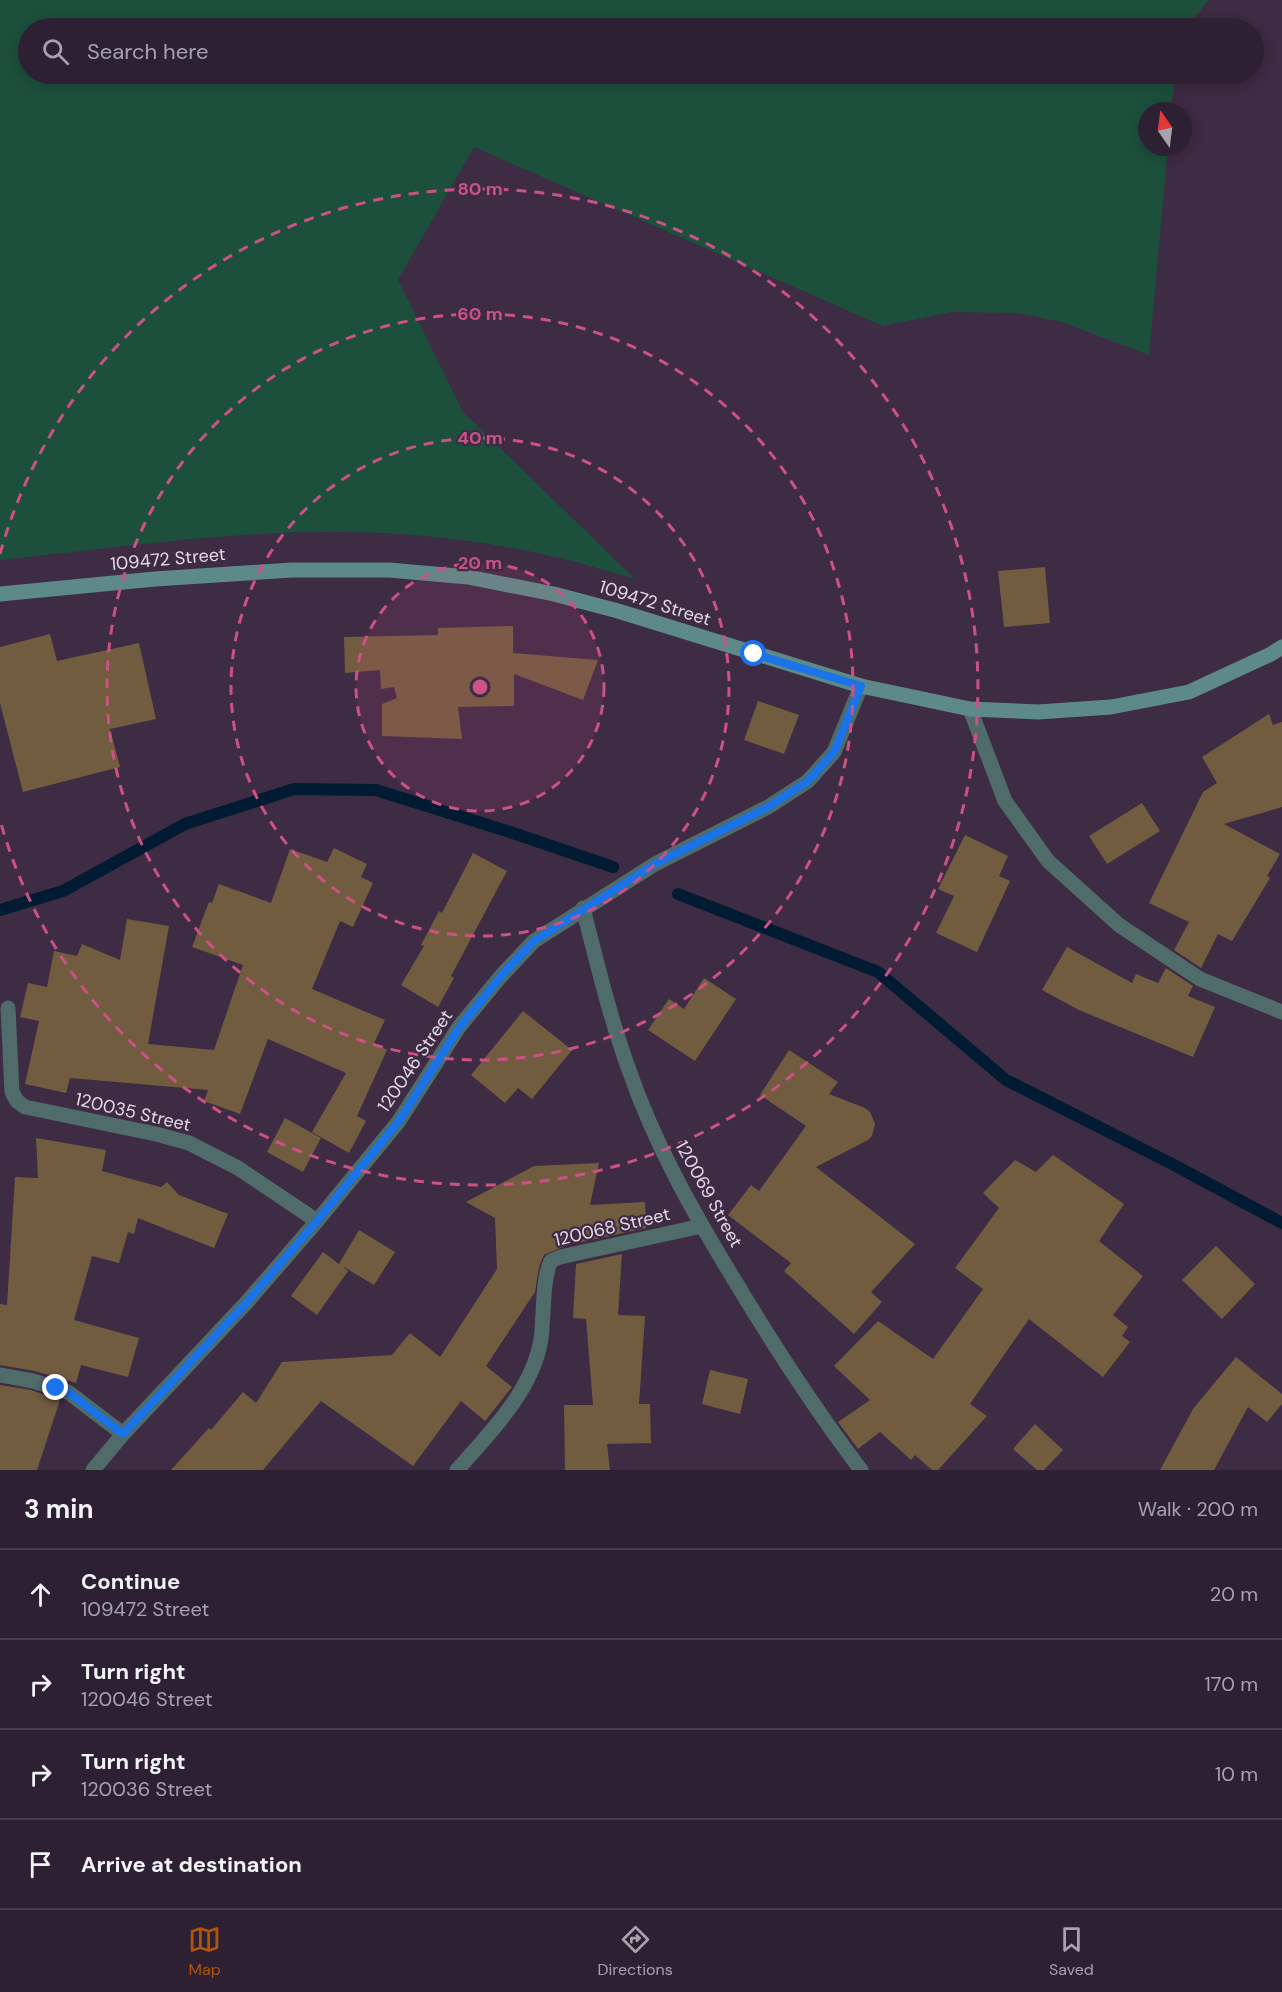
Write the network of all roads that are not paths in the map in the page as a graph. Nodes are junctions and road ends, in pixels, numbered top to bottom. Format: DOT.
graph roads {
  1 [pos="0,594"];
  2 [pos="1282,647"];
  3 [pos="861,686"];
  4 [pos="970,709"];
  5 [pos="583,908"];
  6 [pos="9,1008"];
  7 [pos="1282,1012"];
  8 [pos="317,1221"];
  9 [pos="702,1226"];
  10 [pos="0,1375"];
  11 [pos="123,1434"];
  12 [pos="93,1470"];
  13 [pos="457,1470"];
  14 [pos="861,1470"];
  1 -- 3 [label="street, 109472 Street"];
  2 -- 4 [label="street, 109472 Street"];
  3 -- 4 [label="street, 109472 Street"];
  3 -- 5 [label="street, 120046 Street"];
  4 -- 7 [label="street"];
  5 -- 8 [label="street, 120046 Street"];
  5 -- 9 [label="street, 120069 Street"];
  6 -- 8 [label="street, 120035 Street"];
  8 -- 11 [label="street, 120046 Street"];
  9 -- 13 [label="street, 120068 Street"];
  9 -- 14 [label="street, 120069 Street"];
  10 -- 11 [label="street"];
  11 -- 12 [label="street, 120046 Street"];
}
